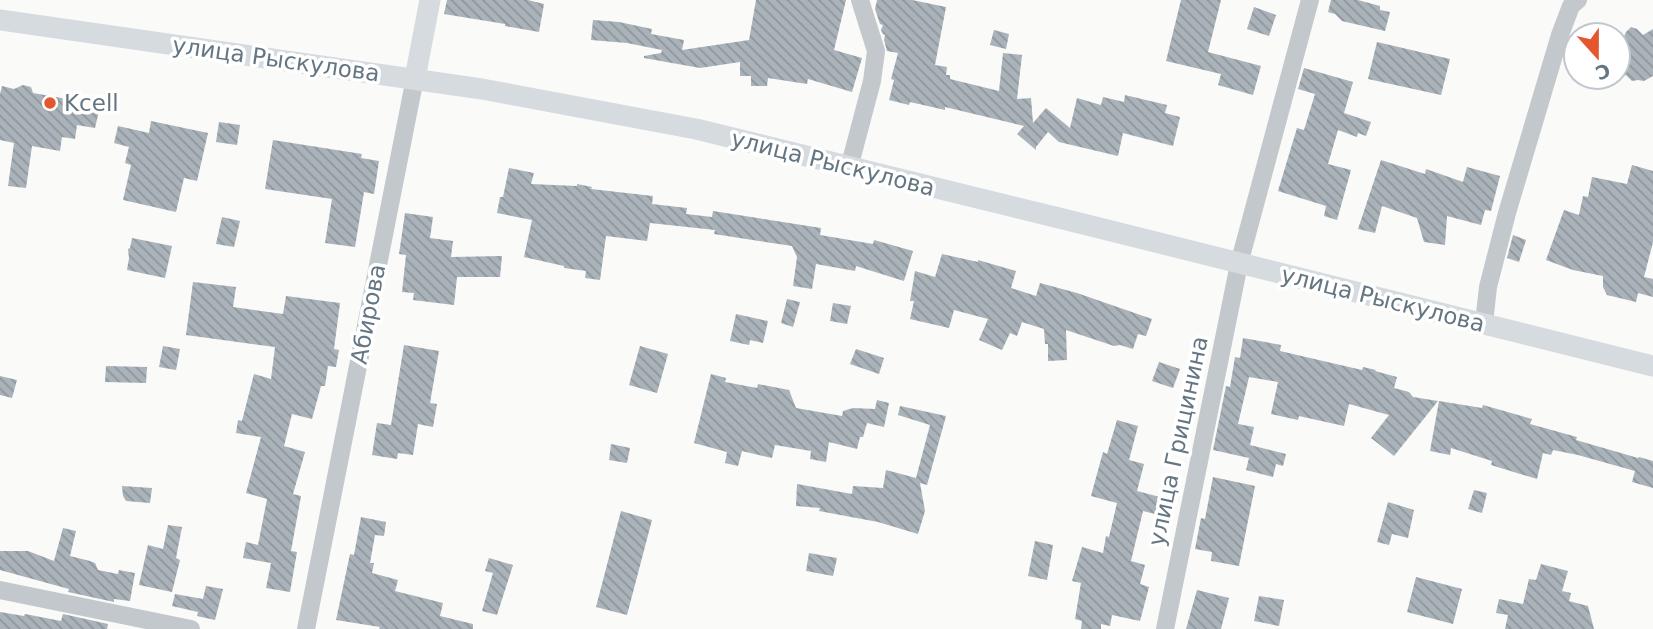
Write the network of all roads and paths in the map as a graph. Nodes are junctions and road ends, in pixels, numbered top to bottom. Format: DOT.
graph roads {
  1 [pos="429,0"];
  2 [pos="860,0"];
  3 [pos="1310,0"];
  4 [pos="1578,0"];
  5 [pos="0,20"];
  6 [pos="415,78"];
  7 [pos="849,168"];
  8 [pos="1239,264"];
  9 [pos="1483,323"];
  10 [pos="1653,366"];
  11 [pos="0,590"];
  12 [pos="191,629"];
  13 [pos="306,629"];
  14 [pos="1165,629"];
  1 -- 6 [label="main road, Абирова"];
  2 -- 7 [label="street"];
  3 -- 8 [label="street, улица Грицинина"];
  4 -- 9 [label="street"];
  5 -- 6 [label="main road, улица Рыскулова"];
  6 -- 7 [label="main road, улица Рыскулова"];
  6 -- 13 [label="street, Абирова"];
  7 -- 8 [label="main road, улица Рыскулова"];
  8 -- 9 [label="main road, улица Рыскулова"];
  8 -- 14 [label="street, улица Грицинина"];
  9 -- 10 [label="main road, улица Рыскулова"];
  11 -- 12 [label="street"];
}
